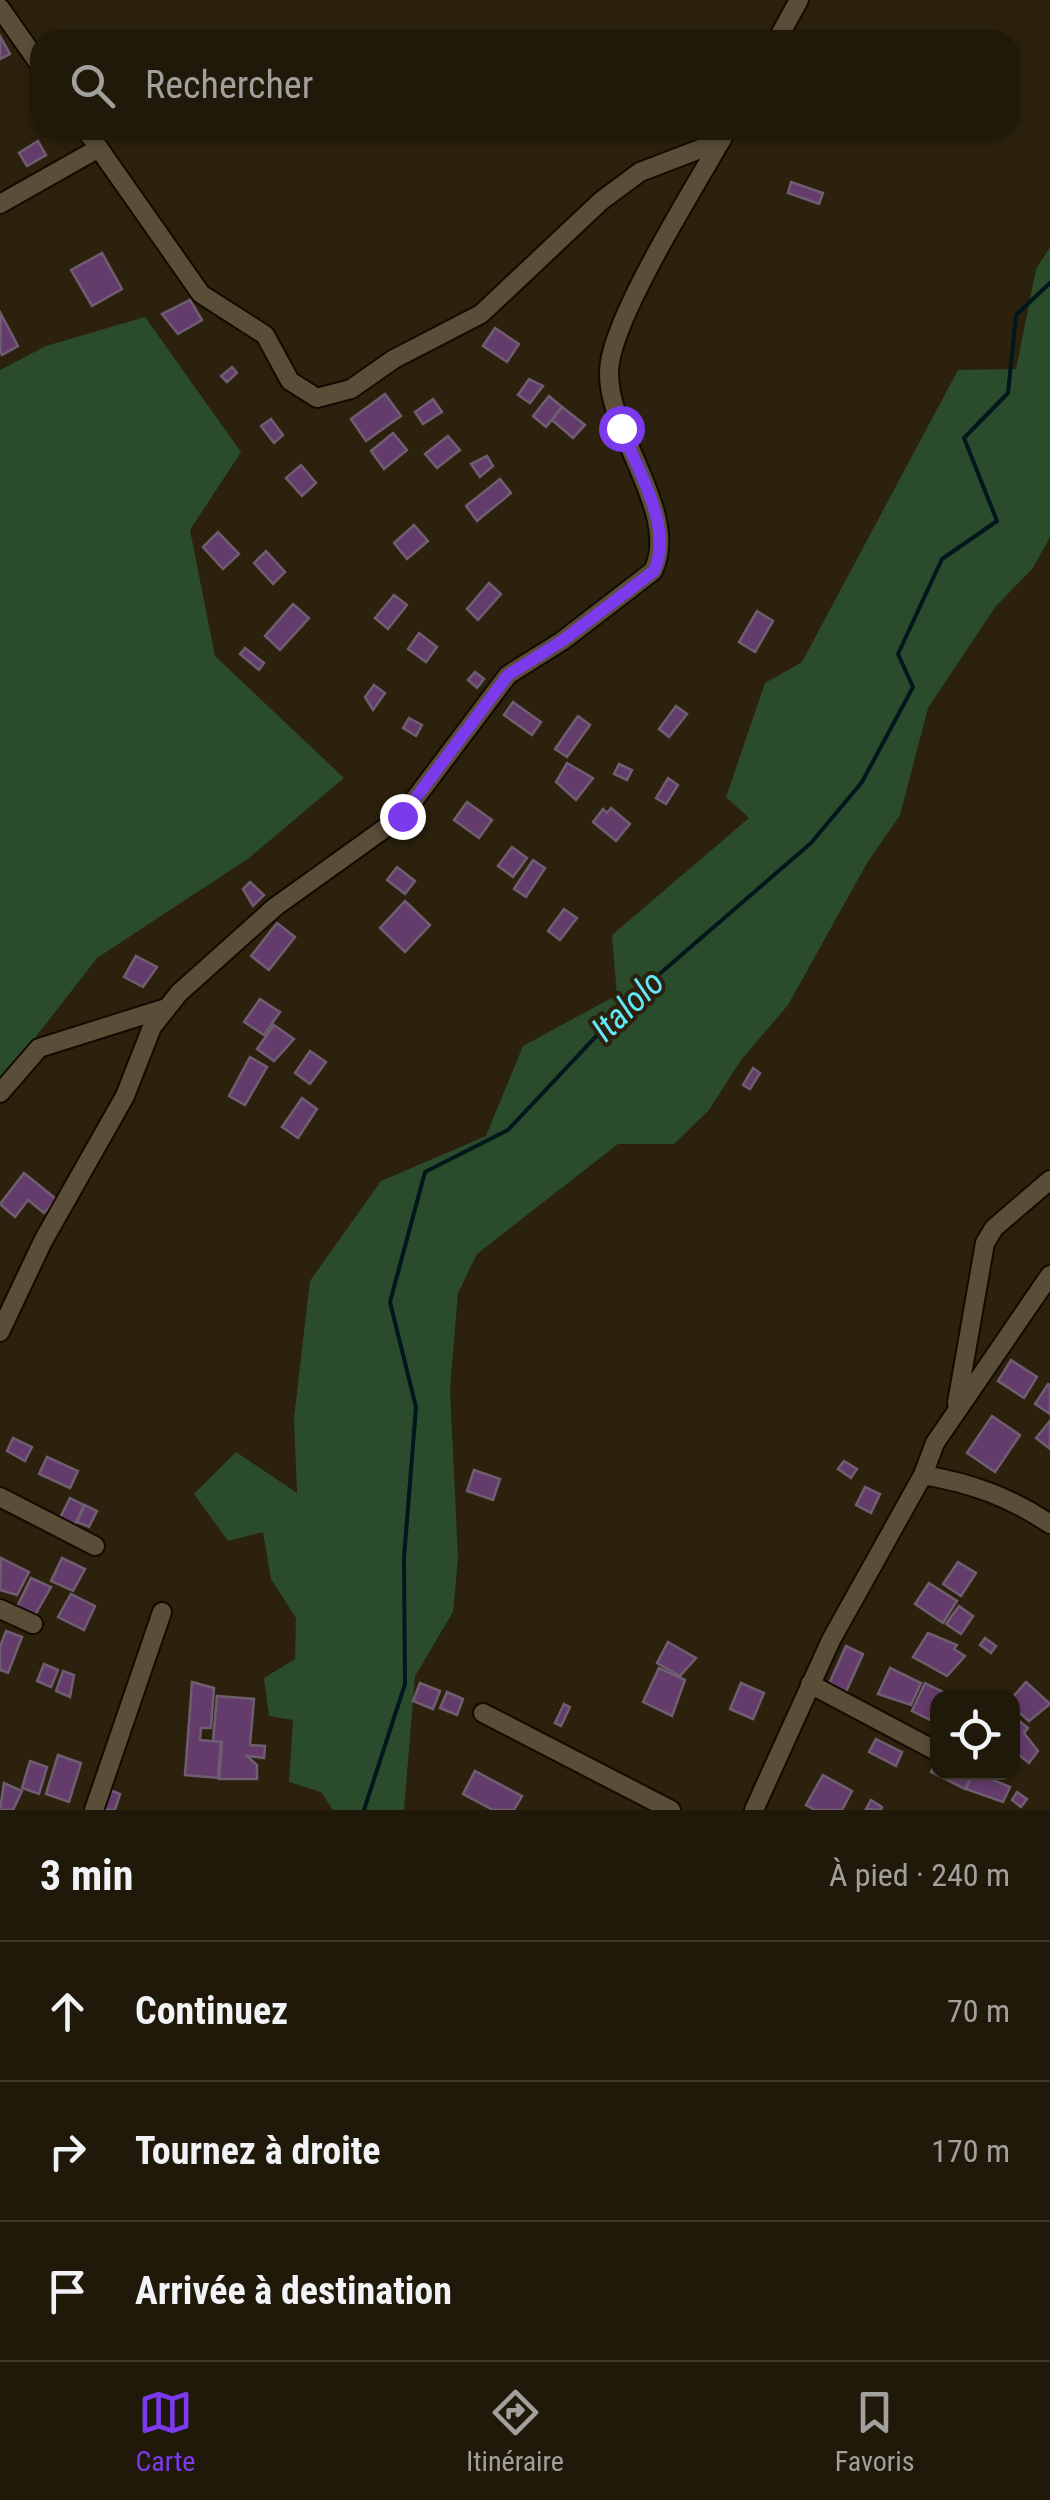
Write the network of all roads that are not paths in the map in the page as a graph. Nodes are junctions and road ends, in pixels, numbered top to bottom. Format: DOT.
graph roads {
  1 [pos="799,0"];
  2 [pos="0,8"];
  3 [pos="782,30"];
  4 [pos="30,51"];
  5 [pos="93,140"];
  6 [pos="713,140"];
  7 [pos="721,140"];
  8 [pos="99,148"];
  9 [pos="0,204"];
  10 [pos="166,1008"];
  11 [pos="0,1092"];
  12 [pos="1050,1180"];
  13 [pos="1050,1275"];
  14 [pos="0,1332"];
  15 [pos="956,1411"];
  16 [pos="923,1475"];
  17 [pos="0,1497"];
  18 [pos="1050,1524"];
  19 [pos="95,1546"];
  20 [pos="0,1609"];
  21 [pos="162,1612"];
  22 [pos="32,1624"];
  23 [pos="810,1684"];
  24 [pos="483,1713"];
  25 [pos="930,1748"];
  26 [pos="94,1810"];
  27 [pos="671,1810"];
  28 [pos="754,1810"];
  1 -- 3 [label="street"];
  2 -- 4 [label="street"];
  5 -- 8 [label="street"];
  6 -- 8 [label="street"];
  7 -- 10 [label="street"];
  8 -- 9 [label="street"];
  10 -- 11 [label="street"];
  10 -- 14 [label="street"];
  12 -- 15 [label="street"];
  13 -- 15 [label="street"];
  15 -- 16 [label="street"];
  16 -- 18 [label="street"];
  16 -- 23 [label="street"];
  17 -- 19 [label="street"];
  20 -- 22 [label="street"];
  21 -- 26 [label="street"];
  23 -- 25 [label="street"];
  23 -- 28 [label="street"];
  24 -- 27 [label="street"];
}
